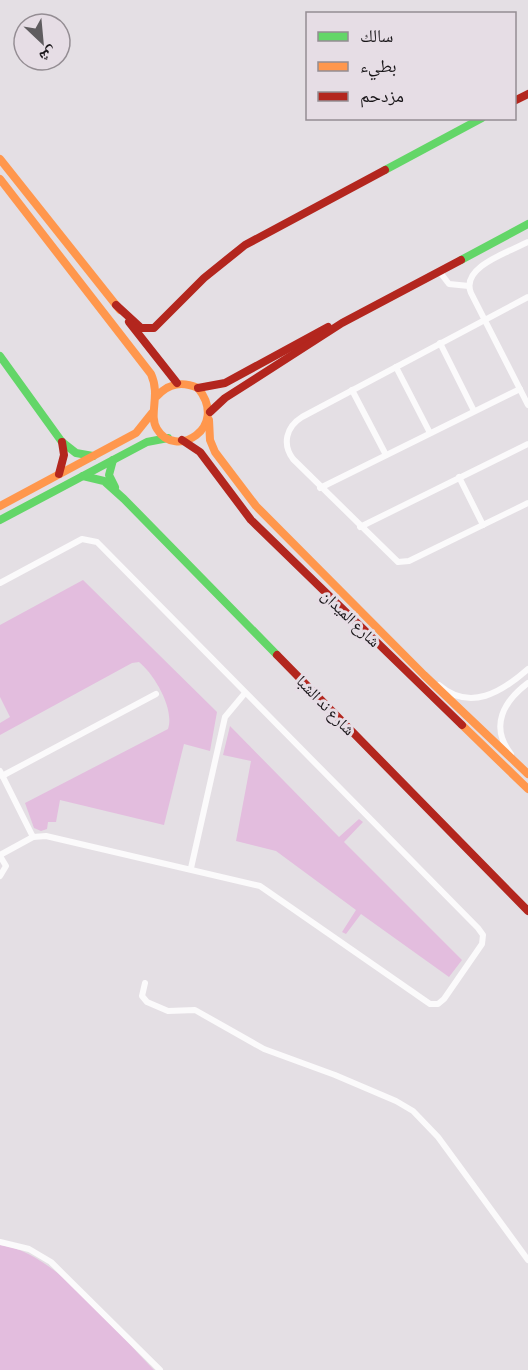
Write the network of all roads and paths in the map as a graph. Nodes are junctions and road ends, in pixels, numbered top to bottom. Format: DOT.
graph roads {
  1 [pos="478,120"];
  2 [pos="0,159"];
  3 [pos="0,179"];
  4 [pos="528,224"];
  5 [pos="528,242"];
  6 [pos="439,271"];
  7 [pos="469,286"];
  8 [pos="528,297"];
  9 [pos="116,305"];
  10 [pos="486,319"];
  11 [pos="342,323"];
  12 [pos="441,343"];
  13 [pos="0,356"];
  14 [pos="396,367"];
  15 [pos="177,383"];
  16 [pos="198,388"];
  17 [pos="520,388"];
  18 [pos="352,390"];
  19 [pos="157,396"];
  20 [pos="528,405"];
  21 [pos="474,411"];
  22 [pos="152,412"];
  23 [pos="210,416"];
  24 [pos="430,434"];
  25 [pos="170,438"];
  26 [pos="182,440"];
  27 [pos="62,442"];
  28 [pos="528,444"];
  29 [pos="387,455"];
  30 [pos="93,456"];
  31 [pos="114,459"];
  32 [pos="59,474"];
  33 [pos="83,476"];
  34 [pos="459,477"];
  35 [pos="320,488"];
  36 [pos="124,499"];
  37 [pos="528,503"];
  38 [pos="0,506"];
  39 [pos="0,520"];
  40 [pos="483,525"];
  41 [pos="360,526"];
  42 [pos="0,583"];
  43 [pos="528,669"];
  44 [pos="424,675"];
  45 [pos="528,683"];
  46 [pos="245,693"];
  47 [pos="156,694"];
  48 [pos="528,773"];
  49 [pos="1,774"];
  50 [pos="528,789"];
  51 [pos="33,837"];
  52 [pos="16,848"];
  53 [pos="0,855"];
  54 [pos="6,866"];
  55 [pos="191,868"];
  56 [pos="1,878"];
  57 [pos="528,911"];
  58 [pos="145,983"];
  59 [pos="0,1242"];
  60 [pos="528,1260"];
  61 [pos="160,1370"];
  1 -- 9 [label="street"];
  2 -- 9 [label="street"];
  3 -- 19 [label="street"];
  4 -- 6 [label="street"];
  5 -- 7 [label="street"];
  6 -- 7 [label="street"];
  6 -- 11 [label="street"];
  7 -- 10 [label="street"];
  8 -- 10 [label="street"];
  9 -- 15 [label="street"];
  10 -- 12 [label="street"];
  10 -- 17 [label="street"];
  11 -- 16 [label="street"];
  11 -- 23 [label="street"];
  12 -- 14 [label="street"];
  12 -- 21 [label="street"];
  13 -- 27 [label="street"];
  14 -- 18 [label="street"];
  14 -- 24 [label="street"];
  15 -- 16 [label="street"];
  15 -- 19 [label="street"];
  16 -- 23 [label="street"];
  17 -- 20 [label="street"];
  17 -- 21 [label="street"];
  18 -- 29 [label="street"];
  18 -- 35 [label="street"];
  19 -- 22 [label="street"];
  21 -- 24 [label="street"];
  22 -- 25 [label="street"];
  22 -- 30 [label="street"];
  23 -- 26 [label="street"];
  23 -- 44 [label="street, شارع الميدان"];
  24 -- 29 [label="street"];
  25 -- 26 [label="street"];
  25 -- 31 [label="street"];
  26 -- 50 [label="street, شارع الميدان"];
  27 -- 30 [label="street"];
  27 -- 32 [label="street"];
  28 -- 34 [label="street"];
  29 -- 35 [label="street"];
  30 -- 32 [label="street"];
  31 -- 33 [label="street"];
  31 -- 36 [label="street, شارع ند الشبا"];
  32 -- 38 [label="street"];
  33 -- 36 [label="street, شارع ند الشبا"];
  33 -- 39 [label="street"];
  34 -- 40 [label="street"];
  34 -- 41 [label="street"];
  35 -- 41 [label="street"];
  36 -- 57 [label="street, شارع ند الشبا"];
  37 -- 40 [label="street"];
  40 -- 41 [label="street"];
  42 -- 46 [label="street"];
  43 -- 44 [label="street"];
  44 -- 48 [label="street, شارع الميدان"];
  45 -- 48 [label="street"];
  46 -- 55 [label="street"];
  46 -- 55 [label="street"];
  47 -- 49 [label="street"];
  49 -- 51 [label="street"];
  51 -- 52 [label="street"];
  51 -- 55 [label="street"];
  52 -- 53 [label="street"];
  52 -- 54 [label="street"];
  53 -- 54 [label="street"];
  54 -- 56 [label="street"];
  58 -- 60 [label="street"];
  59 -- 61 [label="street"];
}
